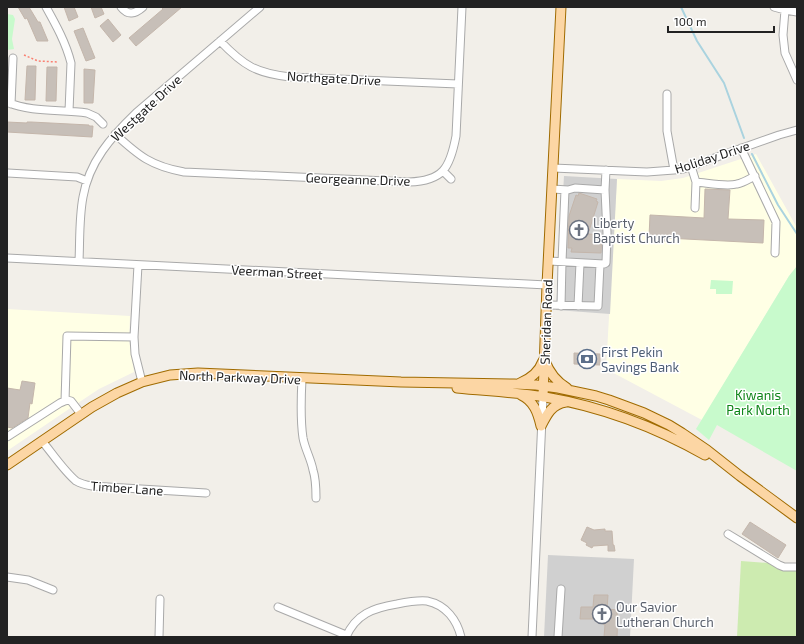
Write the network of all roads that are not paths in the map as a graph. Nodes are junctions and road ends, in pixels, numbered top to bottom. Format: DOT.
graph roads {
  1 [pos="46,7"];
  2 [pos="121,7"];
  3 [pos="143,7"];
  4 [pos="260,7"];
  5 [pos="462,7"];
  6 [pos="561,7"];
  7 [pos="774,7"];
  8 [pos="785,10"];
  9 [pos="797,12"];
  10 [pos="220,41"];
  11 [pos="13,58"];
  12 [pos="797,80"];
  13 [pos="458,84"];
  14 [pos="667,94"];
  15 [pos="9,103"];
  16 [pos="70,111"];
  17 [pos="103,124"];
  18 [pos="797,130"];
  19 [pos="115,134"];
  20 [pos="742,148"];
  21 [pos="691,166"];
  22 [pos="553,168"];
  23 [pos="606,170"];
  24 [pos="674,170"];
  25 [pos="443,171"];
  26 [pos="8,173"];
  27 [pos="754,176"];
  28 [pos="87,180"];
  29 [pos="451,180"];
  30 [pos="696,182"];
  31 [pos="552,189"];
  32 [pos="565,190"];
  33 [pos="605,190"];
  34 [pos="695,208"];
  35 [pos="775,253"];
  36 [pos="7,258"];
  37 [pos="549,261"];
  38 [pos="78,262"];
  39 [pos="562,262"];
  40 [pos="580,263"];
  41 [pos="600,264"];
  42 [pos="138,265"];
  43 [pos="547,285"];
  44 [pos="547,305"];
  45 [pos="561,306"];
  46 [pos="578,306"];
  47 [pos="134,337"];
  48 [pos="545,358"];
  49 [pos="302,379"];
  50 [pos="142,382"];
  51 [pos="401,382"];
  52 [pos="519,384"];
  53 [pos="544,386"];
  54 [pos="572,390"];
  55 [pos="519,394"];
  56 [pos="543,397"];
  57 [pos="65,401"];
  58 [pos="569,402"];
  59 [pos="81,414"];
  60 [pos="541,426"];
  61 [pos="7,437"];
  62 [pos="42,441"];
  63 [pos="8,463"];
  64 [pos="740,476"];
  65 [pos="206,492"];
  66 [pos="316,498"];
  67 [pos="797,518"];
  68 [pos="728,534"];
  69 [pos="797,567"];
  70 [pos="7,577"];
  71 [pos="561,589"];
  72 [pos="52,590"];
  73 [pos="160,599"];
  74 [pos="278,607"];
  75 [pos="346,636"];
  76 [pos="159,637"];
  77 [pos="461,637"];
  78 [pos="532,637"];
  79 [pos="558,637"];
  1 -- 16 [label="street"];
  2 -- 3 [label="street"];
  4 -- 10 [label="street, Westgate Drive"];
  5 -- 13 [label="street"];
  6 -- 22 [label="main road, Sheridan Road"];
  7 -- 8 [label="street"];
  8 -- 9 [label="street"];
  8 -- 12 [label="street"];
  10 -- 13 [label="street, Northgate Drive"];
  10 -- 19 [label="street, Westgate Drive"];
  11 -- 15 [label="street"];
  13 -- 25 [label="street"];
  14 -- 24 [label="street"];
  15 -- 16 [label="street"];
  16 -- 17 [label="street"];
  18 -- 20 [label="street, Holiday Drive"];
  19 -- 25 [label="street, Georgeanne Drive"];
  19 -- 28 [label="street, Westgate Drive"];
  20 -- 21 [label="street, Holiday Drive"];
  20 -- 27 [label="street"];
  21 -- 24 [label="street, Holiday Drive"];
  21 -- 30 [label="street"];
  22 -- 23 [label="street, Holiday Drive"];
  22 -- 31 [label="main road, Sheridan Road"];
  23 -- 24 [label="street, Holiday Drive"];
  23 -- 33 [label="street"];
  25 -- 29 [label="street"];
  26 -- 28 [label="street"];
  27 -- 30 [label="street"];
  27 -- 35 [label="street"];
  28 -- 38 [label="street, Westgate Drive"];
  30 -- 34 [label="street"];
  31 -- 32 [label="street"];
  31 -- 37 [label="main road, Sheridan Road"];
  32 -- 33 [label="street"];
  32 -- 39 [label="street"];
  33 -- 41 [label="street"];
  36 -- 38 [label="street, Veerman Street"];
  37 -- 39 [label="street"];
  37 -- 43 [label="main road, Sheridan Road"];
  38 -- 42 [label="street, Veerman Street"];
  39 -- 40 [label="street"];
  39 -- 45 [label="street"];
  40 -- 41 [label="street"];
  40 -- 46 [label="street"];
  41 -- 46 [label="street"];
  42 -- 43 [label="street, Veerman Street"];
  42 -- 47 [label="street"];
  43 -- 44 [label="main road, Sheridan Road"];
  44 -- 45 [label="street"];
  44 -- 48 [label="main road, Sheridan Road"];
  45 -- 46 [label="street"];
  47 -- 50 [label="street"];
  47 -- 57 [label="street"];
  48 -- 52 [label="main road"];
  48 -- 53 [label="main road, Sheridan Road"];
  48 -- 54 [label="main road"];
  49 -- 50 [label="main road, North Parkway Drive"];
  49 -- 51 [label="main road, North Parkway Drive"];
  49 -- 66 [label="street"];
  50 -- 59 [label="main road, North Parkway Drive"];
  51 -- 52 [label="main road, North Parkway Drive"];
  51 -- 55 [label="main road, North Parkway Drive"];
  52 -- 53 [label="main road, North Parkway Drive"];
  53 -- 54 [label="main road, North Parkway Drive"];
  53 -- 56 [label="main road, Sheridan Road"];
  54 -- 64 [label="main road, North Parkway Drive"];
  55 -- 56 [label="main road, North Parkway Drive"];
  55 -- 60 [label="main road"];
  56 -- 58 [label="main road, North Parkway Drive"];
  56 -- 60 [label="street, Sheridan Road"];
  57 -- 59 [label="street"];
  57 -- 61 [label="street"];
  58 -- 60 [label="main road"];
  58 -- 64 [label="main road, North Parkway Drive"];
  59 -- 62 [label="main road, North Parkway Drive"];
  60 -- 78 [label="street, Sheridan Road"];
  62 -- 63 [label="main road, North Parkway Drive"];
  62 -- 65 [label="street, Timber Lane"];
  64 -- 67 [label="main road, North Parkway Drive"];
  68 -- 69 [label="street"];
  70 -- 72 [label="street"];
  71 -- 79 [label="street"];
  73 -- 76 [label="street"];
  74 -- 75 [label="street"];
  75 -- 77 [label="street"];
}
